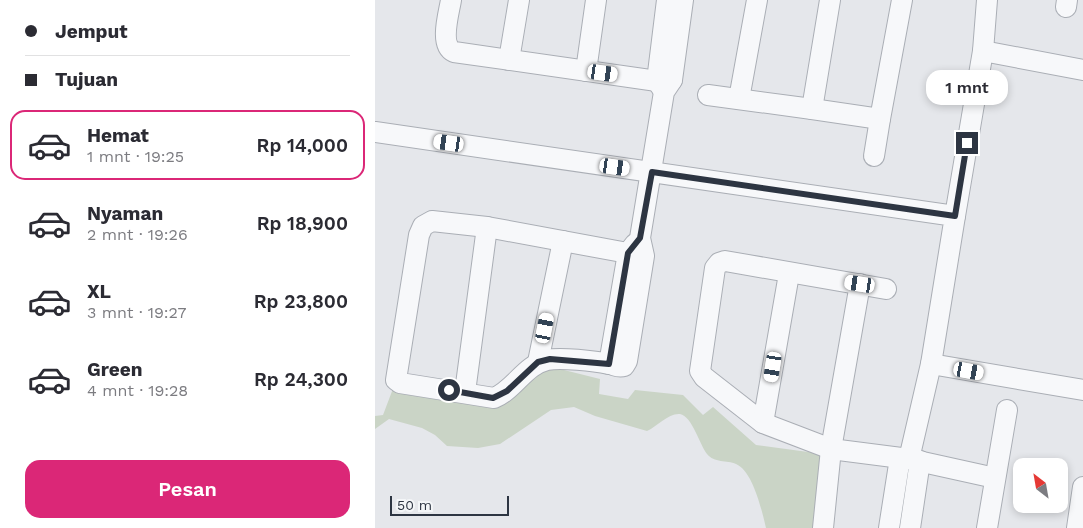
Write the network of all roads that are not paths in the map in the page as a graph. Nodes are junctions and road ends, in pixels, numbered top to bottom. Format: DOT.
graph roads {
  1 [pos="451,0"];
  2 [pos="519,0"];
  3 [pos="596,0"];
  4 [pos="667,0"];
  5 [pos="683,0"];
  6 [pos="757,0"];
  7 [pos="830,0"];
  8 [pos="902,0"];
  9 [pos="987,0"];
  10 [pos="983,51"];
  11 [pos="509,60"];
  12 [pos="1083,70"];
  13 [pos="586,71"];
  14 [pos="664,84"];
  15 [pos="708,95"];
  16 [pos="739,99"];
  17 [pos="812,109"];
  18 [pos="880,119"];
  19 [pos="375,132"];
  20 [pos="875,156"];
  21 [pos="652,172"];
  22 [pos="955,216"];
  23 [pos="487,227"];
  24 [pos="563,241"];
  25 [pos="637,249"];
  26 [pos="789,274"];
  27 [pos="860,284"];
  28 [pos="886,289"];
  29 [pos="538,362"];
  30 [pos="931,364"];
  31 [pos="1083,390"];
  32 [pos="465,392"];
  33 [pos="1007,410"];
  34 [pos="763,423"];
  35 [pos="831,449"];
  36 [pos="910,459"];
  37 [pos="995,478"];
  38 [pos="1082,499"];
  39 [pos="823,528"];
  40 [pos="889,528"];
  41 [pos="910,528"];
  42 [pos="987,528"];
  43 [pos="1077,528"];
  1 -- 11 [label="street"];
  2 -- 11 [label="street"];
  3 -- 13 [label="street"];
  4 -- 14 [label="street"];
  5 -- 14 [label="street"];
  6 -- 16 [label="street"];
  7 -- 17 [label="street"];
  8 -- 18 [label="street"];
  9 -- 10 [label="street"];
  10 -- 12 [label="street"];
  10 -- 22 [label="street"];
  11 -- 13 [label="street"];
  13 -- 14 [label="street"];
  14 -- 21 [label="street"];
  15 -- 16 [label="street"];
  16 -- 17 [label="street"];
  17 -- 18 [label="street"];
  18 -- 20 [label="street"];
  19 -- 21 [label="street"];
  21 -- 22 [label="street"];
  21 -- 25 [label="street"];
  22 -- 30 [label="street"];
  23 -- 24 [label="street"];
  23 -- 32 [label="street"];
  23 -- 32 [label="street"];
  24 -- 25 [label="street"];
  24 -- 29 [label="street"];
  25 -- 29 [label="street"];
  26 -- 27 [label="street"];
  26 -- 34 [label="street"];
  26 -- 34 [label="street"];
  27 -- 28 [label="street"];
  27 -- 35 [label="street"];
  29 -- 32 [label="street"];
  30 -- 31 [label="street"];
  30 -- 36 [label="street"];
  33 -- 37 [label="street"];
  34 -- 35 [label="street"];
  35 -- 36 [label="street"];
  35 -- 39 [label="street"];
  36 -- 37 [label="street"];
  36 -- 40 [label="street"];
  36 -- 41 [label="street"];
  37 -- 42 [label="street"];
  38 -- 43 [label="street"];
}
